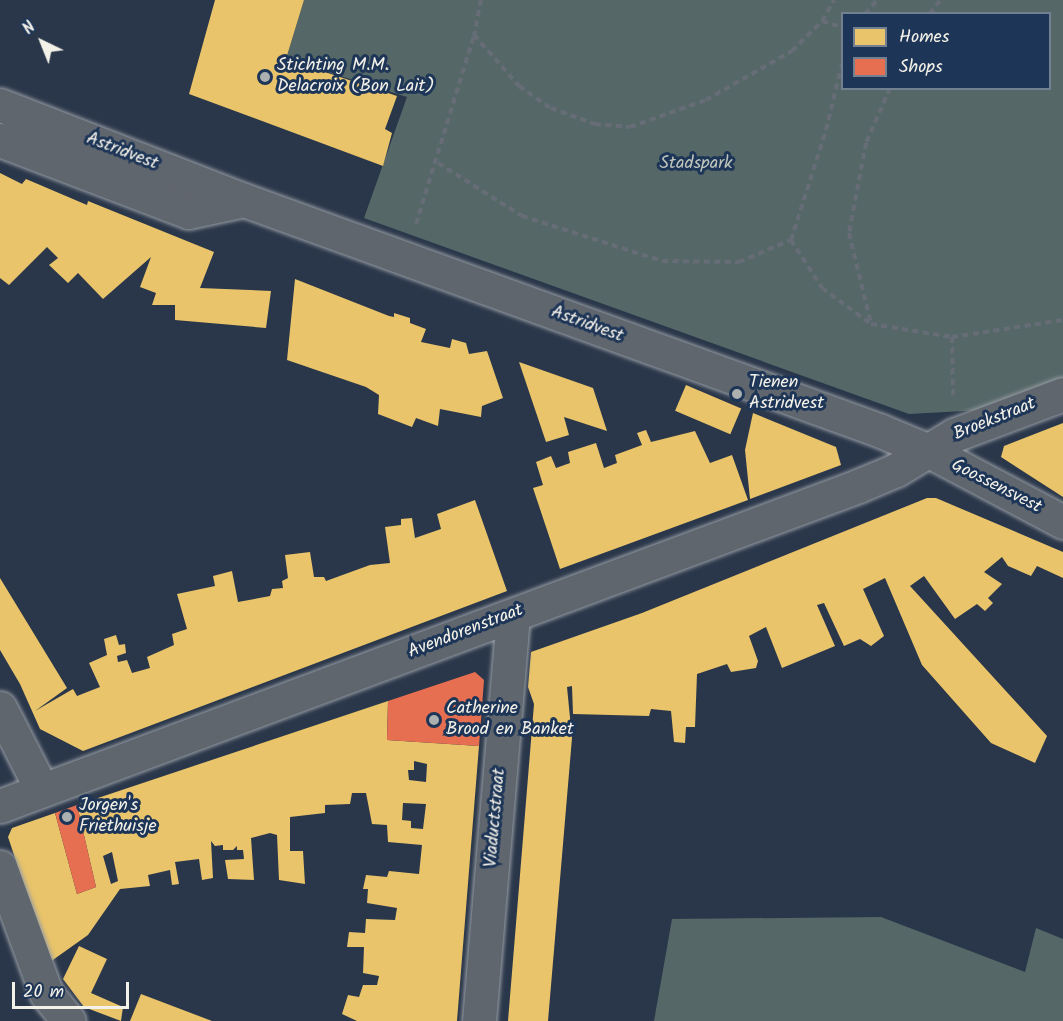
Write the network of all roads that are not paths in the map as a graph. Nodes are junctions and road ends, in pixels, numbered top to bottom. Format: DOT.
graph roads {
  1 [pos="0,105"];
  2 [pos="0,140"];
  3 [pos="244,200"];
  4 [pos="1063,394"];
  5 [pos="941,443"];
  6 [pos="1063,522"];
  7 [pos="513,615"];
  8 [pos="0,708"];
  9 [pos="42,790"];
  10 [pos="0,806"];
  11 [pos="0,867"];
  12 [pos="69,1021"];
  13 [pos="479,1021"];
  1 -- 3 [label="street, Astridvest"];
  2 -- 3 [label="street, Astridvest"];
  3 -- 5 [label="street, Astridvest"];
  4 -- 5 [label="street, Broekstraat"];
  5 -- 6 [label="street, Goossensvest"];
  5 -- 7 [label="street, Avendorenstraat"];
  7 -- 9 [label="street, Avendorenstraat"];
  7 -- 13 [label="street, Viaductstraat"];
  8 -- 9 [label="street"];
  9 -- 10 [label="street, Avendorenstraat"];
  11 -- 12 [label="street"];
}
